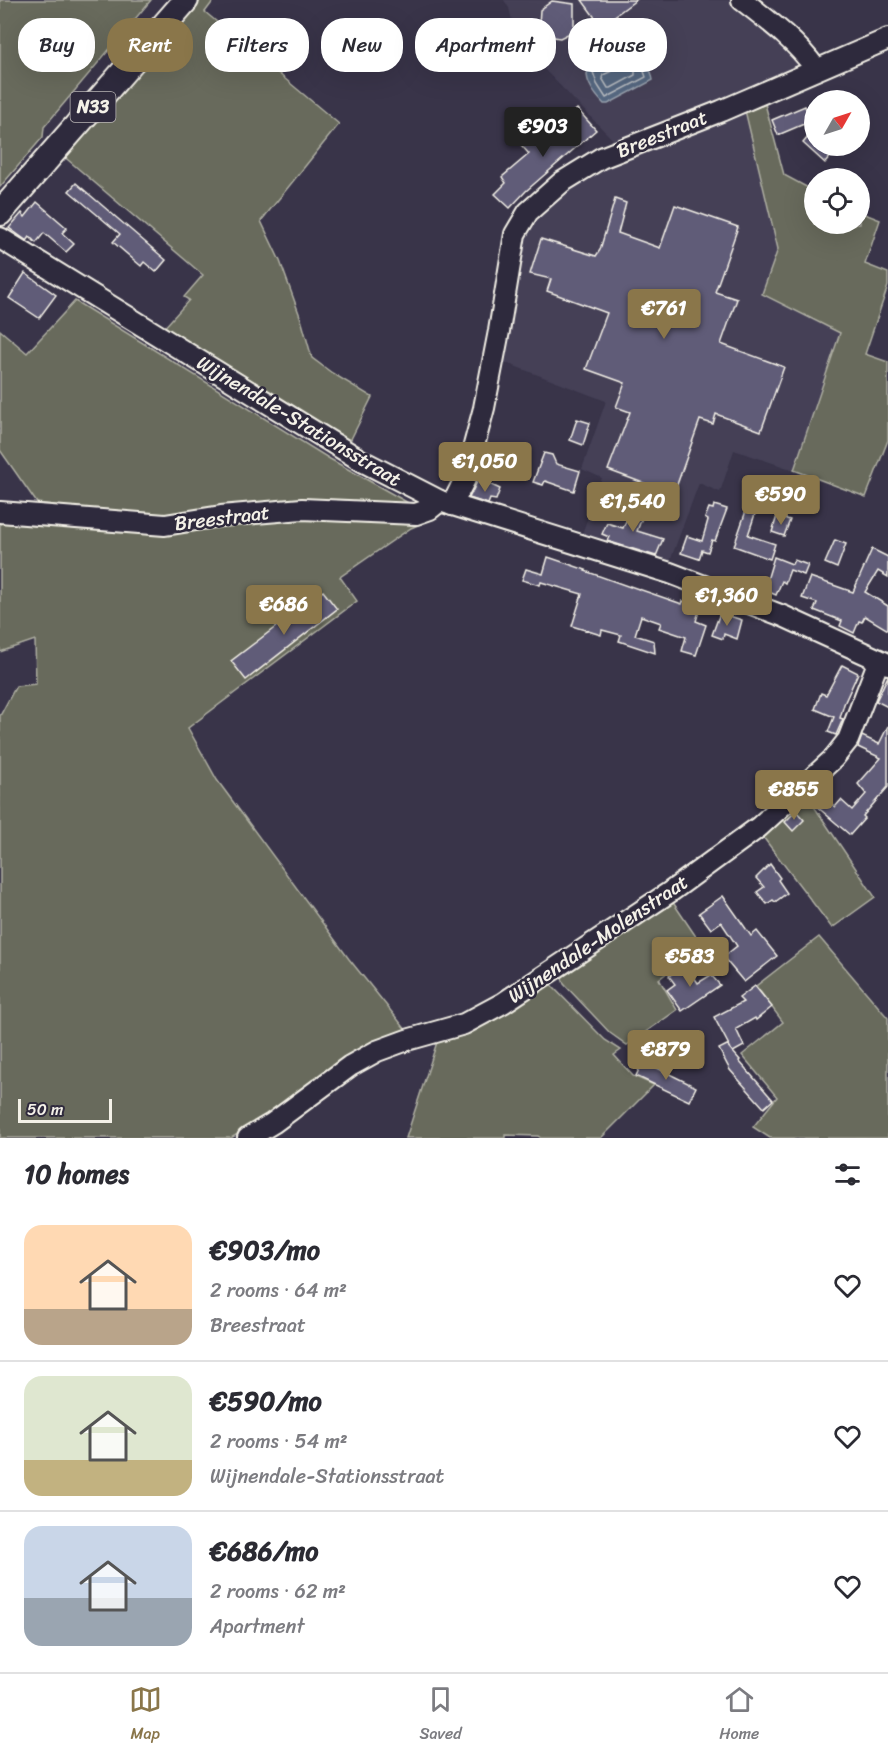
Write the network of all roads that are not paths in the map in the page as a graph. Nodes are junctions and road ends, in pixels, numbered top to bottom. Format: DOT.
graph roads {
  1 [pos="186,0"];
  2 [pos="742,0"];
  3 [pos="888,39"];
  4 [pos="816,69"];
  5 [pos="0,213"];
  6 [pos="0,238"];
  7 [pos="446,503"];
  8 [pos="0,512"];
  9 [pos="884,662"];
  10 [pos="248,1138"];
  1 -- 5 [label="main road, N33"];
  2 -- 4 [label="street"];
  3 -- 4 [label="street, Breestraat"];
  4 -- 7 [label="street, Breestraat"];
  6 -- 7 [label="street, Wijnendale-Stationsstraat"];
  7 -- 8 [label="street, Breestraat"];
  7 -- 9 [label="street, Wijnendale-Stationsstraat"];
  9 -- 10 [label="street, Wijnendale-Molenstraat"];
}
